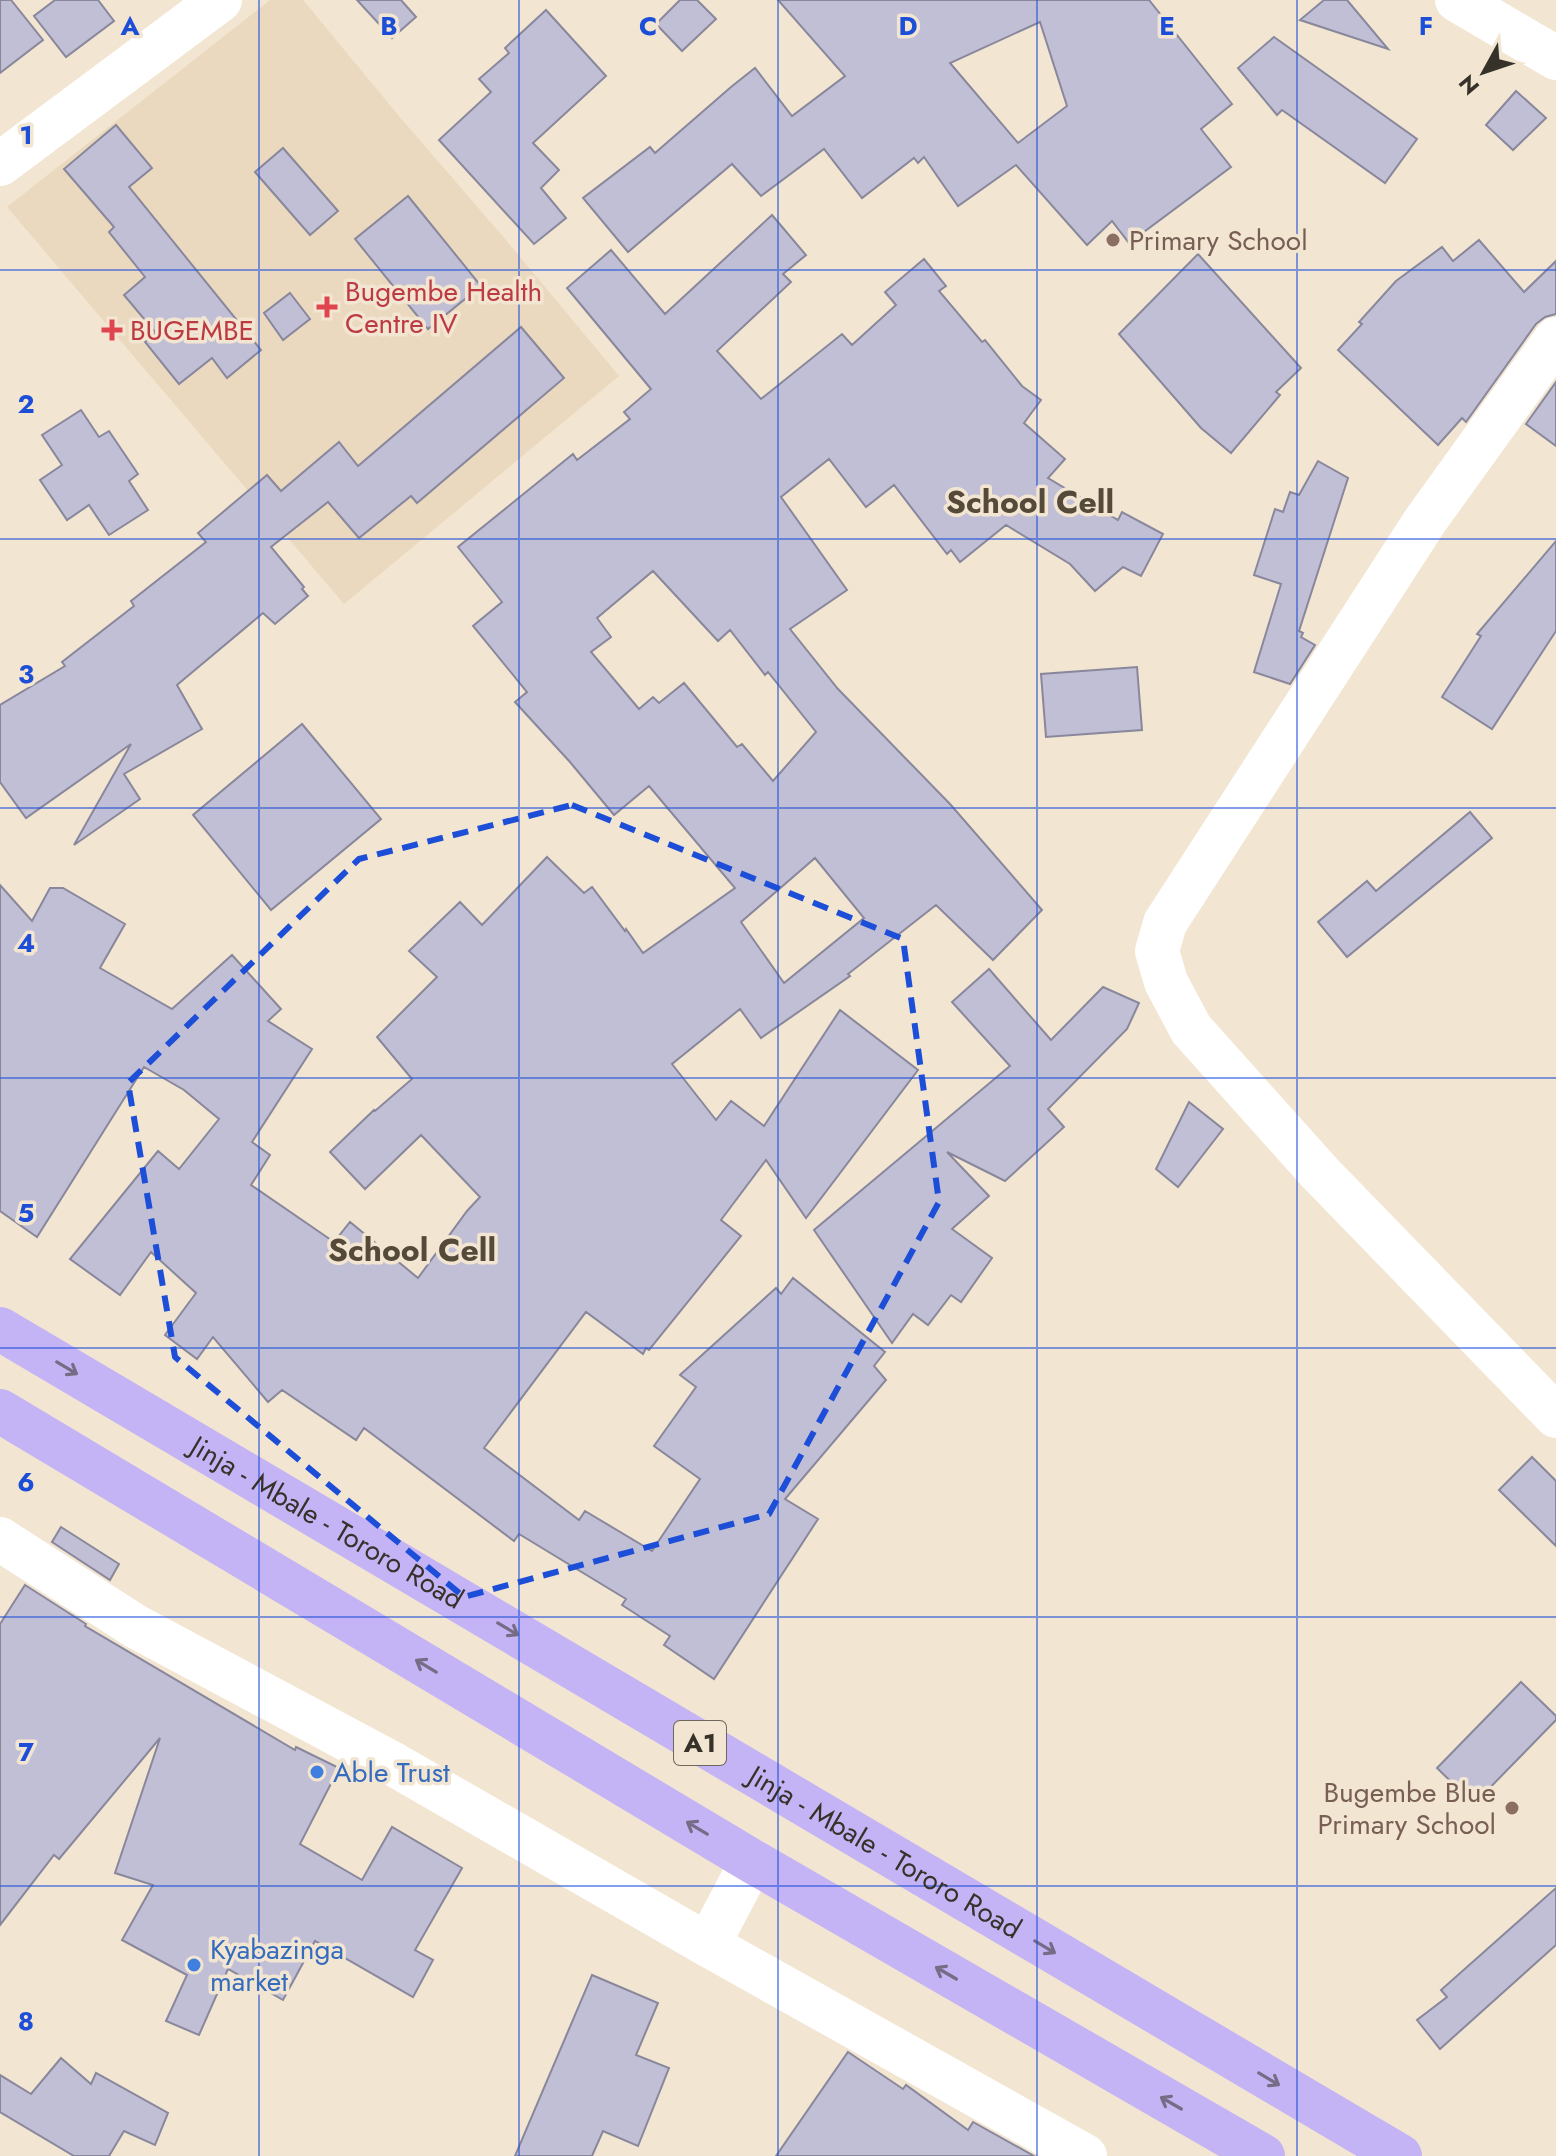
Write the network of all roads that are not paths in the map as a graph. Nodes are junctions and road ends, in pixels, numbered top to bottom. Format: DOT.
graph roads {
  1 [pos="220,0"];
  2 [pos="1457,0"];
  3 [pos="1556,58"];
  4 [pos="0,164"];
  5 [pos="1556,339"];
  6 [pos="0,1329"];
  7 [pos="0,1411"];
  8 [pos="1556,1416"];
  9 [pos="0,1539"];
  10 [pos="752,1861"];
  11 [pos="708,1945"];
  12 [pos="1085,2156"];
  13 [pos="1263,2156"];
  14 [pos="1400,2156"];
  1 -- 4 [label="street"];
  2 -- 3 [label="street"];
  5 -- 8 [label="street"];
  6 -- 14 [label="highway, Jinja - Mbale - Tororo Road / A1, one-way"];
  10 -- 7 [label="highway, one-way"];
  9 -- 11 [label="street"];
  10 -- 11 [label="street"];
  13 -- 10 [label="highway, one-way"];
  11 -- 12 [label="street"];
}
